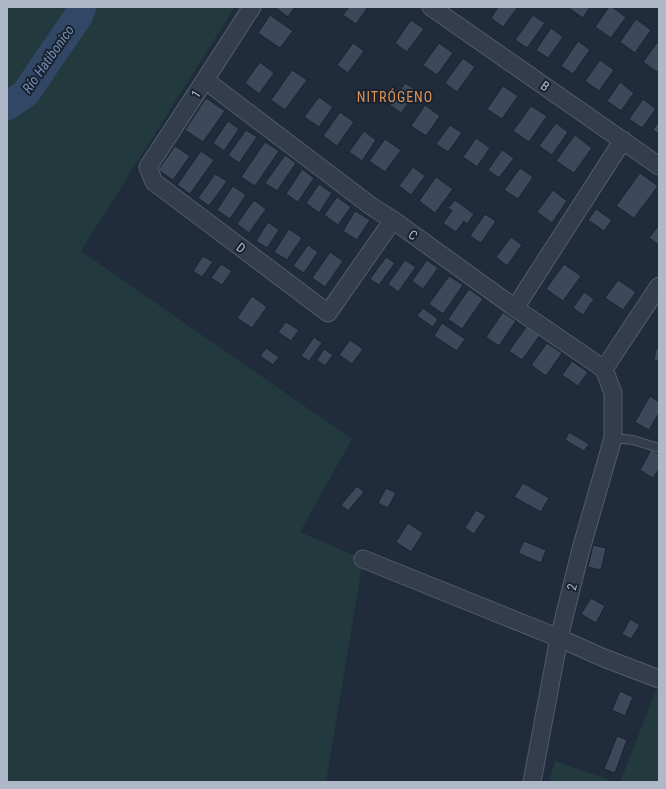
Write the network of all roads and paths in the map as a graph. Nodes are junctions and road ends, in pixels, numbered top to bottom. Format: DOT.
graph roads {
  1 [pos="252,7"];
  2 [pos="431,7"];
  3 [pos="206,80"];
  4 [pos="623,140"];
  5 [pos="659,166"];
  6 [pos="154,182"];
  7 [pos="393,220"];
  8 [pos="659,286"];
  9 [pos="515,308"];
  10 [pos="604,369"];
  11 [pos="613,438"];
  12 [pos="659,448"];
  13 [pos="363,559"];
  14 [pos="559,638"];
  15 [pos="659,679"];
  16 [pos="532,782"];
  1 -- 3 [label="street, 1"];
  2 -- 4 [label="street, B"];
  3 -- 6 [label="street, 1"];
  3 -- 7 [label="street, C"];
  4 -- 5 [label="street, B"];
  4 -- 9 [label="street"];
  6 -- 7 [label="street, D"];
  7 -- 9 [label="street, C"];
  8 -- 10 [label="street"];
  9 -- 10 [label="street, C"];
  10 -- 11 [label="street, 2"];
  11 -- 12 [label="lane"];
  11 -- 14 [label="street, 2"];
  13 -- 14 [label="street"];
  14 -- 15 [label="street"];
  14 -- 16 [label="street, 2"];
}
